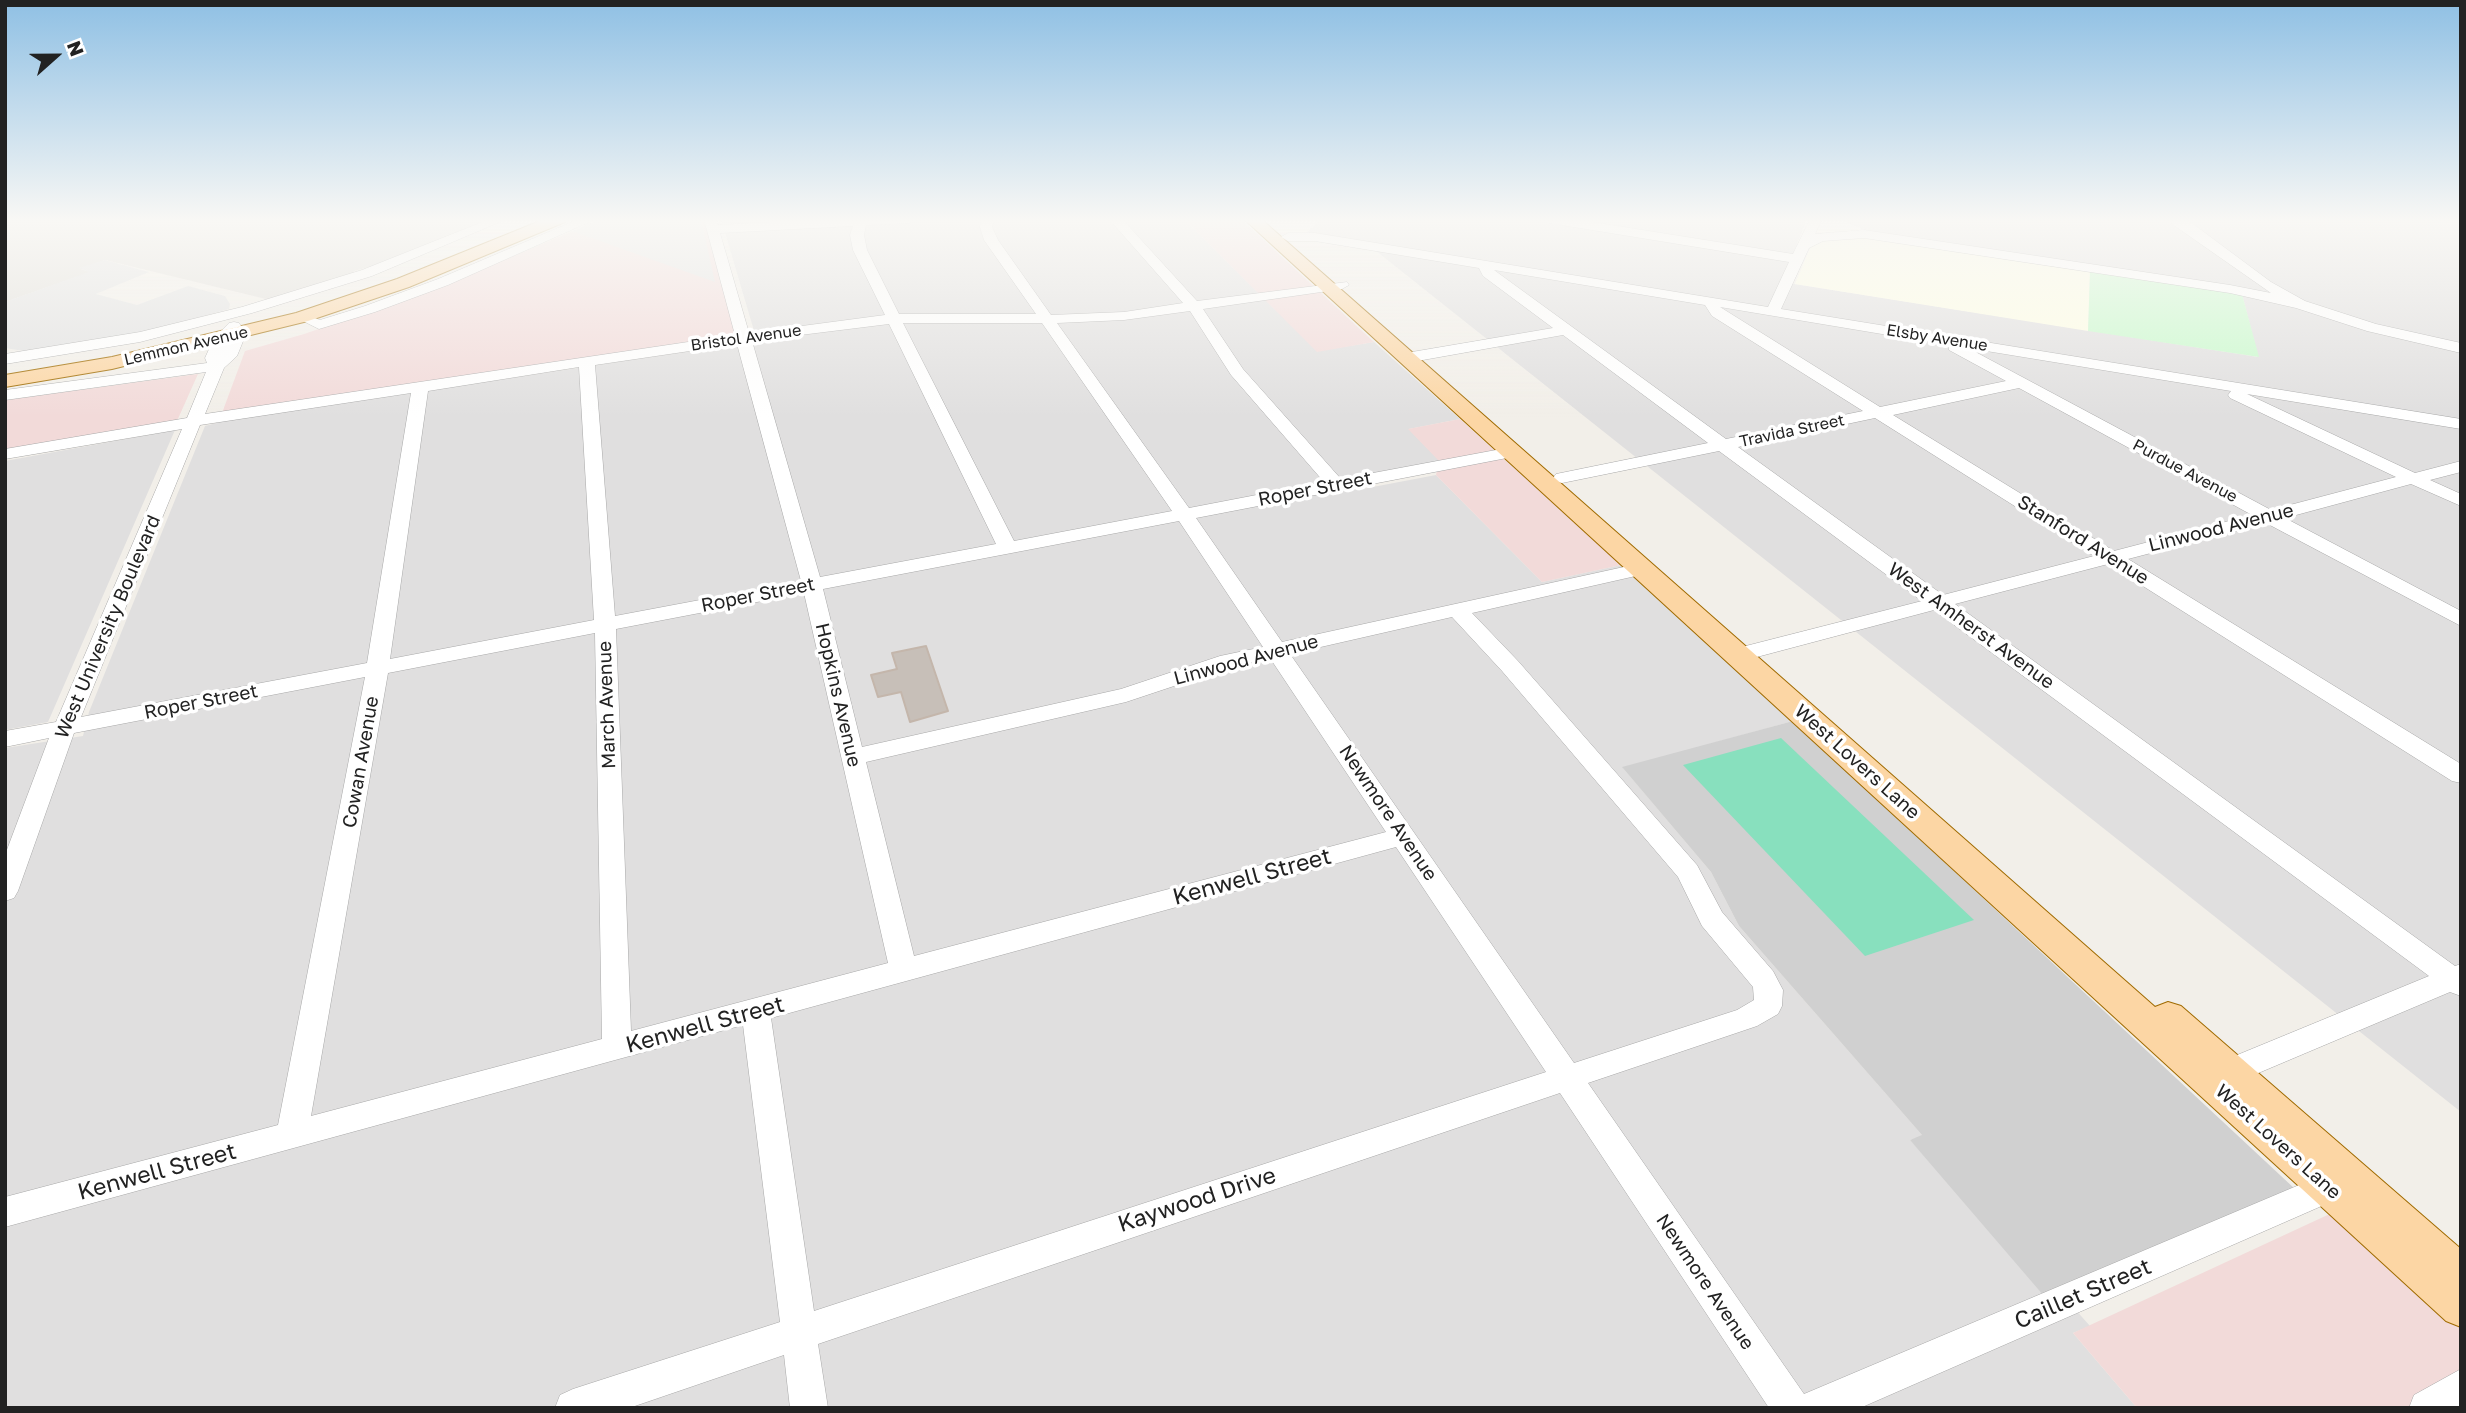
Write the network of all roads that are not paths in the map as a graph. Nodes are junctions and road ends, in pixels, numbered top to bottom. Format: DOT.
graph roads {
  1 [pos="329,285"];
  2 [pos="368,285"];
  3 [pos="399,285"];
  4 [pos="435,285"];
  5 [pos="728,285"];
  6 [pos="877,285"];
  7 [pos="1024,285"];
  8 [pos="1174,285"];
  9 [pos="1505,285"];
  10 [pos="1608,285"];
  11 [pos="1785,285"];
  12 [pos="2203,285"];
  13 [pos="2266,285"];
  14 [pos="1335,286"];
  15 [pos="2230,289"];
  16 [pos="1713,302"];
  17 [pos="2300,304"];
  18 [pos="1195,308"];
  19 [pos="1773,311"];
  20 [pos="302,317"];
  21 [pos="894,318"];
  22 [pos="1049,319"];
  23 [pos="1567,330"];
  24 [pos="231,333"];
  25 [pos="742,339"];
  26 [pos="1947,340"];
  27 [pos="2461,348"];
  28 [pos="1414,356"];
  29 [pos="5,359"];
  30 [pos="586,362"];
  31 [pos="217,366"];
  32 [pos="5,370"];
  33 [pos="5,381"];
  34 [pos="2021,383"];
  35 [pos="2215,384"];
  36 [pos="420,387"];
  37 [pos="5,395"];
  38 [pos="1880,413"];
  39 [pos="194,421"];
  40 [pos="2461,424"];
  41 [pos="1724,445"];
  42 [pos="1520,451"];
  43 [pos="5,454"];
  44 [pos="2461,466"];
  45 [pos="2413,478"];
  46 [pos="1554,480"];
  47 [pos="1336,485"];
  48 [pos="2461,501"];
  49 [pos="1184,514"];
  50 [pos="2268,516"];
  51 [pos="1008,548"];
  52 [pos="2110,557"];
  53 [pos="1650,567"];
  54 [pos="812,585"];
  55 [pos="1939,602"];
  56 [pos="1457,610"];
  57 [pos="2461,620"];
  58 [pos="605,624"];
  59 [pos="1276,649"];
  60 [pos="1746,652"];
  61 [pos="378,668"];
  62 [pos="65,727"];
  63 [pos="5,739"];
  64 [pos="853,757"];
  65 [pos="2461,775"];
  66 [pos="1404,836"];
  67 [pos="5,891"];
  68 [pos="904,971"];
  69 [pos="2458,980"];
  70 [pos="756,1011"];
  71 [pos="617,1049"];
  72 [pos="2220,1076"];
  73 [pos="1566,1078"];
  74 [pos="292,1136"];
  75 [pos="2339,1183"];
  76 [pos="5,1212"];
  77 [pos="2461,1277"];
  78 [pos="2461,1306"];
  79 [pos="799,1332"];
  80 [pos="2461,1387"];
  81 [pos="573,1408"];
  82 [pos="809,1408"];
  83 [pos="1791,1408"];
  84 [pos="1816,1408"];
  85 [pos="2427,1408"];
  1 -- 29 [label="street, Lemmon Avenue"];
  2 -- 24 [label="main road, Lemmon Avenue"];
  3 -- 20 [label="main road, Lemmon Avenue"];
  4 -- 20 [label="street"];
  5 -- 25 [label="street, Hopkins Avenue"];
  6 -- 21 [label="street"];
  7 -- 22 [label="street, Newmore Avenue"];
  8 -- 18 [label="street"];
  9 -- 23 [label="street, West Amherst Avenue"];
  10 -- 16 [label="street, Elsby Avenue"];
  11 -- 19 [label="street"];
  12 -- 15 [label="street"];
  13 -- 15 [label="street"];
  13 -- 17 [label="street"];
  14 -- 18 [label="street, Bristol Avenue"];
  14 -- 28 [label="main road, West Lovers Lane"];
  15 -- 17 [label="street"];
  16 -- 19 [label="street, Elsby Avenue"];
  16 -- 38 [label="street, Stanford Avenue"];
  17 -- 27 [label="street"];
  18 -- 22 [label="street, Bristol Avenue"];
  18 -- 47 [label="street"];
  19 -- 26 [label="street, Elsby Avenue"];
  20 -- 24 [label="main road, Lemmon Avenue"];
  21 -- 22 [label="street, Bristol Avenue"];
  21 -- 25 [label="street, Bristol Avenue"];
  21 -- 51 [label="street"];
  22 -- 49 [label="street, Newmore Avenue"];
  23 -- 28 [label="street"];
  23 -- 41 [label="street, West Amherst Avenue"];
  24 -- 31 [label="street, West University Boulevard"];
  24 -- 32 [label="main road, Lemmon Avenue"];
  24 -- 33 [label="main road, Lemmon Avenue"];
  25 -- 30 [label="street, Bristol Avenue"];
  25 -- 54 [label="street, Hopkins Avenue"];
  26 -- 34 [label="street, Purdue Avenue"];
  26 -- 35 [label="street, Elsby Avenue"];
  28 -- 42 [label="main road, West Lovers Lane"];
  30 -- 36 [label="street, Bristol Avenue"];
  30 -- 58 [label="street, March Avenue"];
  31 -- 37 [label="street"];
  31 -- 39 [label="street, West University Boulevard"];
  34 -- 38 [label="street, Travida Street"];
  34 -- 50 [label="street, Purdue Avenue"];
  35 -- 40 [label="street, Elsby Avenue"];
  35 -- 45 [label="street"];
  36 -- 39 [label="street, Bristol Avenue"];
  36 -- 61 [label="street, Cowan Avenue"];
  38 -- 41 [label="street, Travida Street"];
  38 -- 52 [label="street, Stanford Avenue"];
  39 -- 43 [label="street, Bristol Avenue"];
  39 -- 62 [label="street, West University Boulevard"];
  41 -- 46 [label="street, Travida Street"];
  41 -- 55 [label="street, West Amherst Avenue"];
  42 -- 46 [label="main road, West Lovers Lane"];
  42 -- 47 [label="street, Roper Street"];
  44 -- 45 [label="street, Linwood Avenue"];
  45 -- 48 [label="street"];
  45 -- 50 [label="street, Linwood Avenue"];
  46 -- 53 [label="main road, West Lovers Lane"];
  47 -- 49 [label="street, Roper Street"];
  49 -- 51 [label="street, Roper Street"];
  49 -- 59 [label="street, Newmore Avenue"];
  50 -- 52 [label="street, Linwood Avenue"];
  50 -- 57 [label="street, Purdue Avenue"];
  51 -- 54 [label="street, Roper Street"];
  52 -- 55 [label="street, Linwood Avenue"];
  52 -- 65 [label="street, Stanford Avenue"];
  53 -- 56 [label="street, Linwood Avenue"];
  53 -- 60 [label="main road, West Lovers Lane"];
  54 -- 58 [label="street, Roper Street"];
  54 -- 64 [label="street, Hopkins Avenue"];
  55 -- 60 [label="street, Linwood Avenue"];
  55 -- 69 [label="street, West Amherst Avenue"];
  56 -- 59 [label="street, Linwood Avenue"];
  56 -- 73 [label="street, Kaywood Drive"];
  58 -- 61 [label="street, Roper Street"];
  58 -- 71 [label="street, March Avenue"];
  59 -- 64 [label="street, Linwood Avenue"];
  59 -- 66 [label="street, Newmore Avenue"];
  60 -- 72 [label="main road, West Lovers Lane"];
  61 -- 62 [label="street, Roper Street"];
  61 -- 74 [label="street, Cowan Avenue"];
  62 -- 63 [label="street, Roper Street"];
  62 -- 67 [label="street, West University Boulevard"];
  64 -- 68 [label="street, Hopkins Avenue"];
  66 -- 68 [label="street, Kenwell Street"];
  66 -- 73 [label="street, Newmore Avenue"];
  68 -- 70 [label="street, Kenwell Street"];
  69 -- 72 [label="street"];
  70 -- 71 [label="street, Kenwell Street"];
  70 -- 79 [label="street"];
  71 -- 74 [label="street, Kenwell Street"];
  72 -- 75 [label="main road, West Lovers Lane"];
  73 -- 79 [label="street, Kaywood Drive"];
  73 -- 83 [label="street, Newmore Avenue"];
  74 -- 76 [label="street, Kenwell Street"];
  75 -- 77 [label="main road, West Lovers Lane"];
  75 -- 78 [label="main road, West Lovers Lane"];
  75 -- 84 [label="street, Caillet Street"];
  79 -- 81 [label="street, Kaywood Drive"];
  79 -- 82 [label="street"];
  80 -- 85 [label="street"];
}
